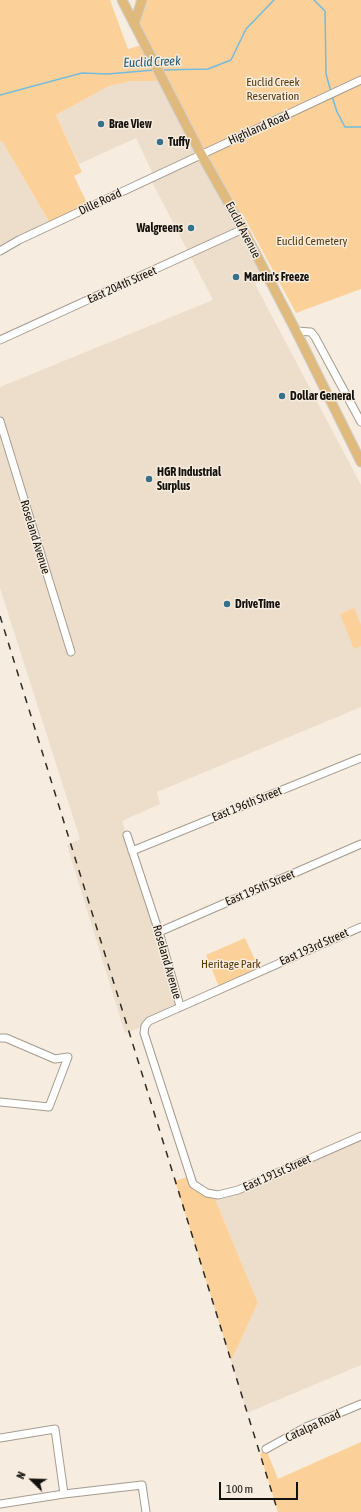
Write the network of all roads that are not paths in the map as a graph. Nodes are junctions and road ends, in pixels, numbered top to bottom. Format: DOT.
graph roads {
  1 [pos="122,0"];
  2 [pos="142,0"];
  3 [pos="134,24"];
  4 [pos="361,80"];
  5 [pos="201,154"];
  6 [pos="243,229"];
  7 [pos="0,251"];
  8 [pos="296,331"];
  9 [pos="0,340"];
  10 [pos="0,421"];
  11 [pos="361,422"];
  12 [pos="361,462"];
  13 [pos="71,652"];
  14 [pos="361,758"];
  15 [pos="127,835"];
  16 [pos="361,844"];
  17 [pos="132,851"];
  18 [pos="361,927"];
  19 [pos="159,932"];
  20 [pos="180,1006"];
  21 [pos="0,1038"];
  22 [pos="0,1102"];
  23 [pos="361,1136"];
  24 [pos="193,1184"];
  25 [pos="361,1404"];
  26 [pos="0,1438"];
  27 [pos="266,1449"];
  28 [pos="64,1494"];
  29 [pos="0,1504"];
  30 [pos="146,1512"];
  1 -- 3 [label="main road, Euclid Avenue"];
  2 -- 3 [label="main road"];
  3 -- 5 [label="main road, Euclid Avenue"];
  4 -- 5 [label="street, Highland Road"];
  5 -- 6 [label="main road, Euclid Avenue"];
  5 -- 7 [label="street, Dille Road"];
  6 -- 8 [label="main road, Euclid Avenue"];
  6 -- 9 [label="street, East 204th Street"];
  8 -- 11 [label="street"];
  8 -- 12 [label="main road, Euclid Avenue"];
  10 -- 13 [label="street, Roseland Avenue"];
  14 -- 17 [label="street, East 196th Street"];
  15 -- 17 [label="street, Roseland Avenue"];
  16 -- 19 [label="street, East 195th Street"];
  17 -- 19 [label="street, Roseland Avenue"];
  18 -- 20 [label="street, East 193rd Street"];
  19 -- 20 [label="street, Roseland Avenue"];
  20 -- 24 [label="street, Roseland Avenue"];
  21 -- 22 [label="street"];
  23 -- 24 [label="street, East 191st Street"];
  25 -- 27 [label="street, Catalpa Road"];
  26 -- 28 [label="street"];
  28 -- 29 [label="street"];
  28 -- 30 [label="street"];
}
